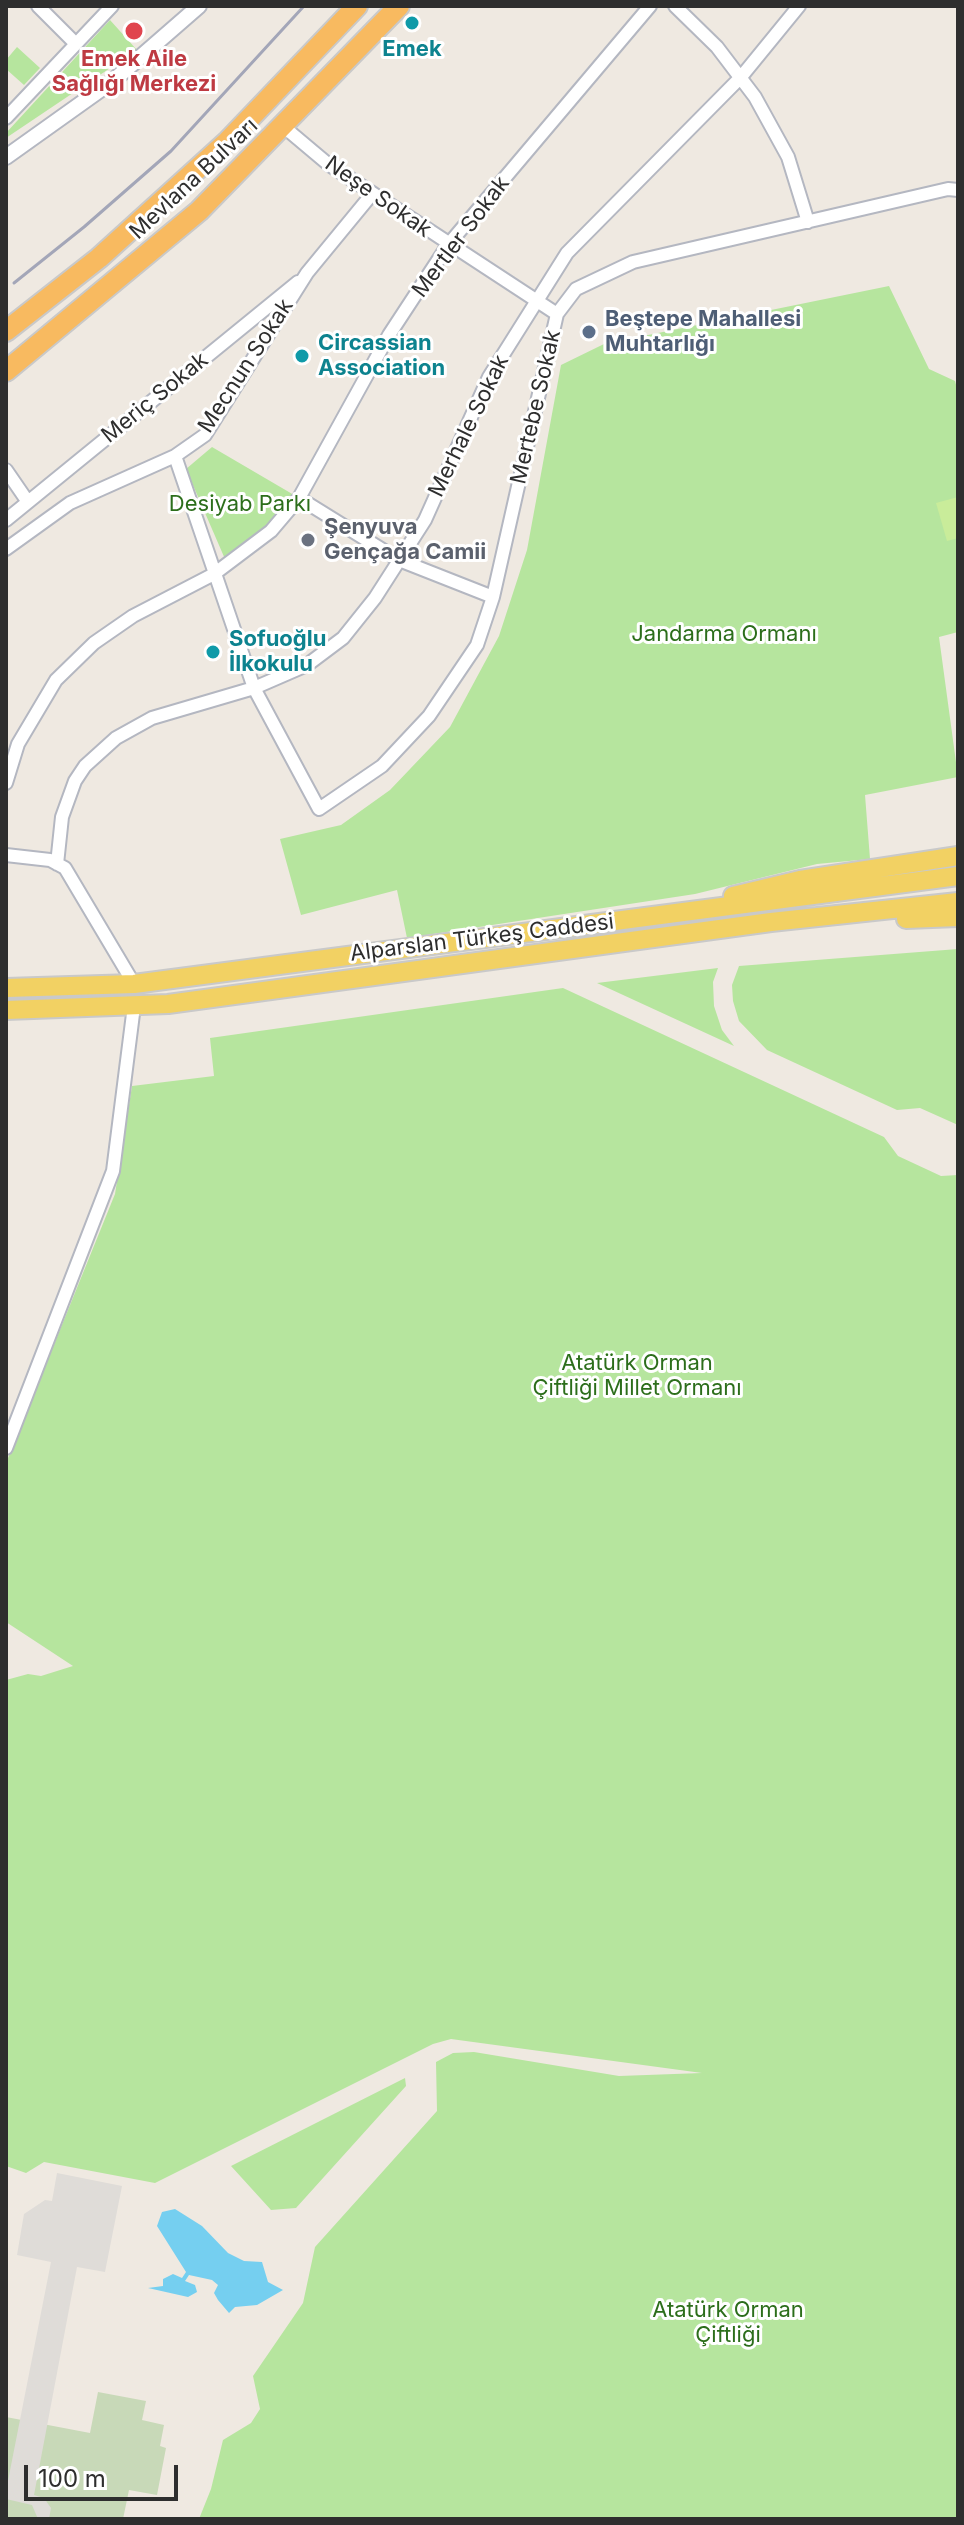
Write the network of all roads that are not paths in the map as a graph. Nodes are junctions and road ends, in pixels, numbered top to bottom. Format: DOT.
graph roads {
  1 [pos="38,6"];
  2 [pos="112,6"];
  3 [pos="199,6"];
  4 [pos="357,6"];
  5 [pos="650,6"];
  6 [pos="675,6"];
  7 [pos="799,6"];
  8 [pos="396,11"];
  9 [pos="75,43"];
  10 [pos="741,77"];
  11 [pos="6,118"];
  12 [pos="284,127"];
  13 [pos="6,157"];
  14 [pos="958,190"];
  15 [pos="372,194"];
  16 [pos="808,222"];
  17 [pos="448,245"];
  18 [pos="305,276"];
  19 [pos="535,302"];
  20 [pos="557,314"];
  21 [pos="6,331"];
  22 [pos="6,371"];
  23 [pos="175,456"];
  24 [pos="6,470"];
  25 [pos="299,498"];
  26 [pos="28,502"];
  27 [pos="6,520"];
  28 [pos="6,549"];
  29 [pos="399,560"];
  30 [pos="214,574"];
  31 [pos="493,597"];
  32 [pos="254,688"];
  33 [pos="12,742"];
  34 [pos="6,783"];
  35 [pos="6,855"];
  36 [pos="958,856"];
  37 [pos="57,864"];
  38 [pos="958,876"];
  39 [pos="958,902"];
  40 [pos="664,915"];
  41 [pos="958,917"];
  42 [pos="771,922"];
  43 [pos="134,984"];
  44 [pos="6,988"];
  45 [pos="134,1006"];
  46 [pos="6,1010"];
  47 [pos="6,1448"];
  1 -- 9 [label="street"];
  2 -- 9 [label="street"];
  3 -- 13 [label="street"];
  4 -- 21 [label="highway, Mevlana Bulvarı"];
  5 -- 17 [label="street, Mertler Sokak"];
  6 -- 10 [label="street"];
  7 -- 10 [label="street, Merhale Sokak"];
  8 -- 12 [label="highway, Mevlana Bulvarı"];
  9 -- 11 [label="street"];
  10 -- 16 [label="street"];
  10 -- 19 [label="street, Merhale Sokak"];
  12 -- 15 [label="street, Neşe Sokak"];
  12 -- 22 [label="highway, Mevlana Bulvarı"];
  14 -- 16 [label="street, Mertebe Sokak"];
  15 -- 17 [label="street, Neşe Sokak"];
  15 -- 18 [label="street, Mecnun Sokak"];
  16 -- 20 [label="street, Mertebe Sokak"];
  17 -- 19 [label="street, Neşe Sokak"];
  17 -- 25 [label="street, Mertler Sokak"];
  18 -- 23 [label="street, Mecnun Sokak"];
  18 -- 26 [label="street, Meriç Sokak"];
  19 -- 20 [label="street, Neşe Sokak"];
  19 -- 29 [label="street, Merhale Sokak"];
  20 -- 31 [label="street, Mertebe Sokak"];
  23 -- 28 [label="street, Mecnun Sokak"];
  23 -- 30 [label="street"];
  24 -- 26 [label="street"];
  25 -- 29 [label="street"];
  25 -- 30 [label="street, Mertler Sokak"];
  26 -- 27 [label="street, Meriç Sokak"];
  29 -- 31 [label="street"];
  29 -- 32 [label="street, Merhale Sokak"];
  30 -- 32 [label="street"];
  30 -- 33 [label="street, Mertler Sokak"];
  31 -- 32 [label="street, Mertebe Sokak"];
  32 -- 37 [label="street, Merhale Sokak"];
  33 -- 34 [label="street, Mertler Sokak"];
  35 -- 37 [label="street"];
  36 -- 40 [label="main road"];
  37 -- 43 [label="street"];
  38 -- 40 [label="main road, Alparslan Türkeş Caddesi"];
  39 -- 42 [label="main road"];
  40 -- 43 [label="main road, Alparslan Türkeş Caddesi"];
  41 -- 42 [label="main road"];
  42 -- 45 [label="main road, Alparslan Türkeş Caddesi"];
  43 -- 44 [label="main road, Alparslan Türkeş Caddesi"];
  45 -- 46 [label="main road, Alparslan Türkeş Caddesi"];
  45 -- 47 [label="street"];
}
